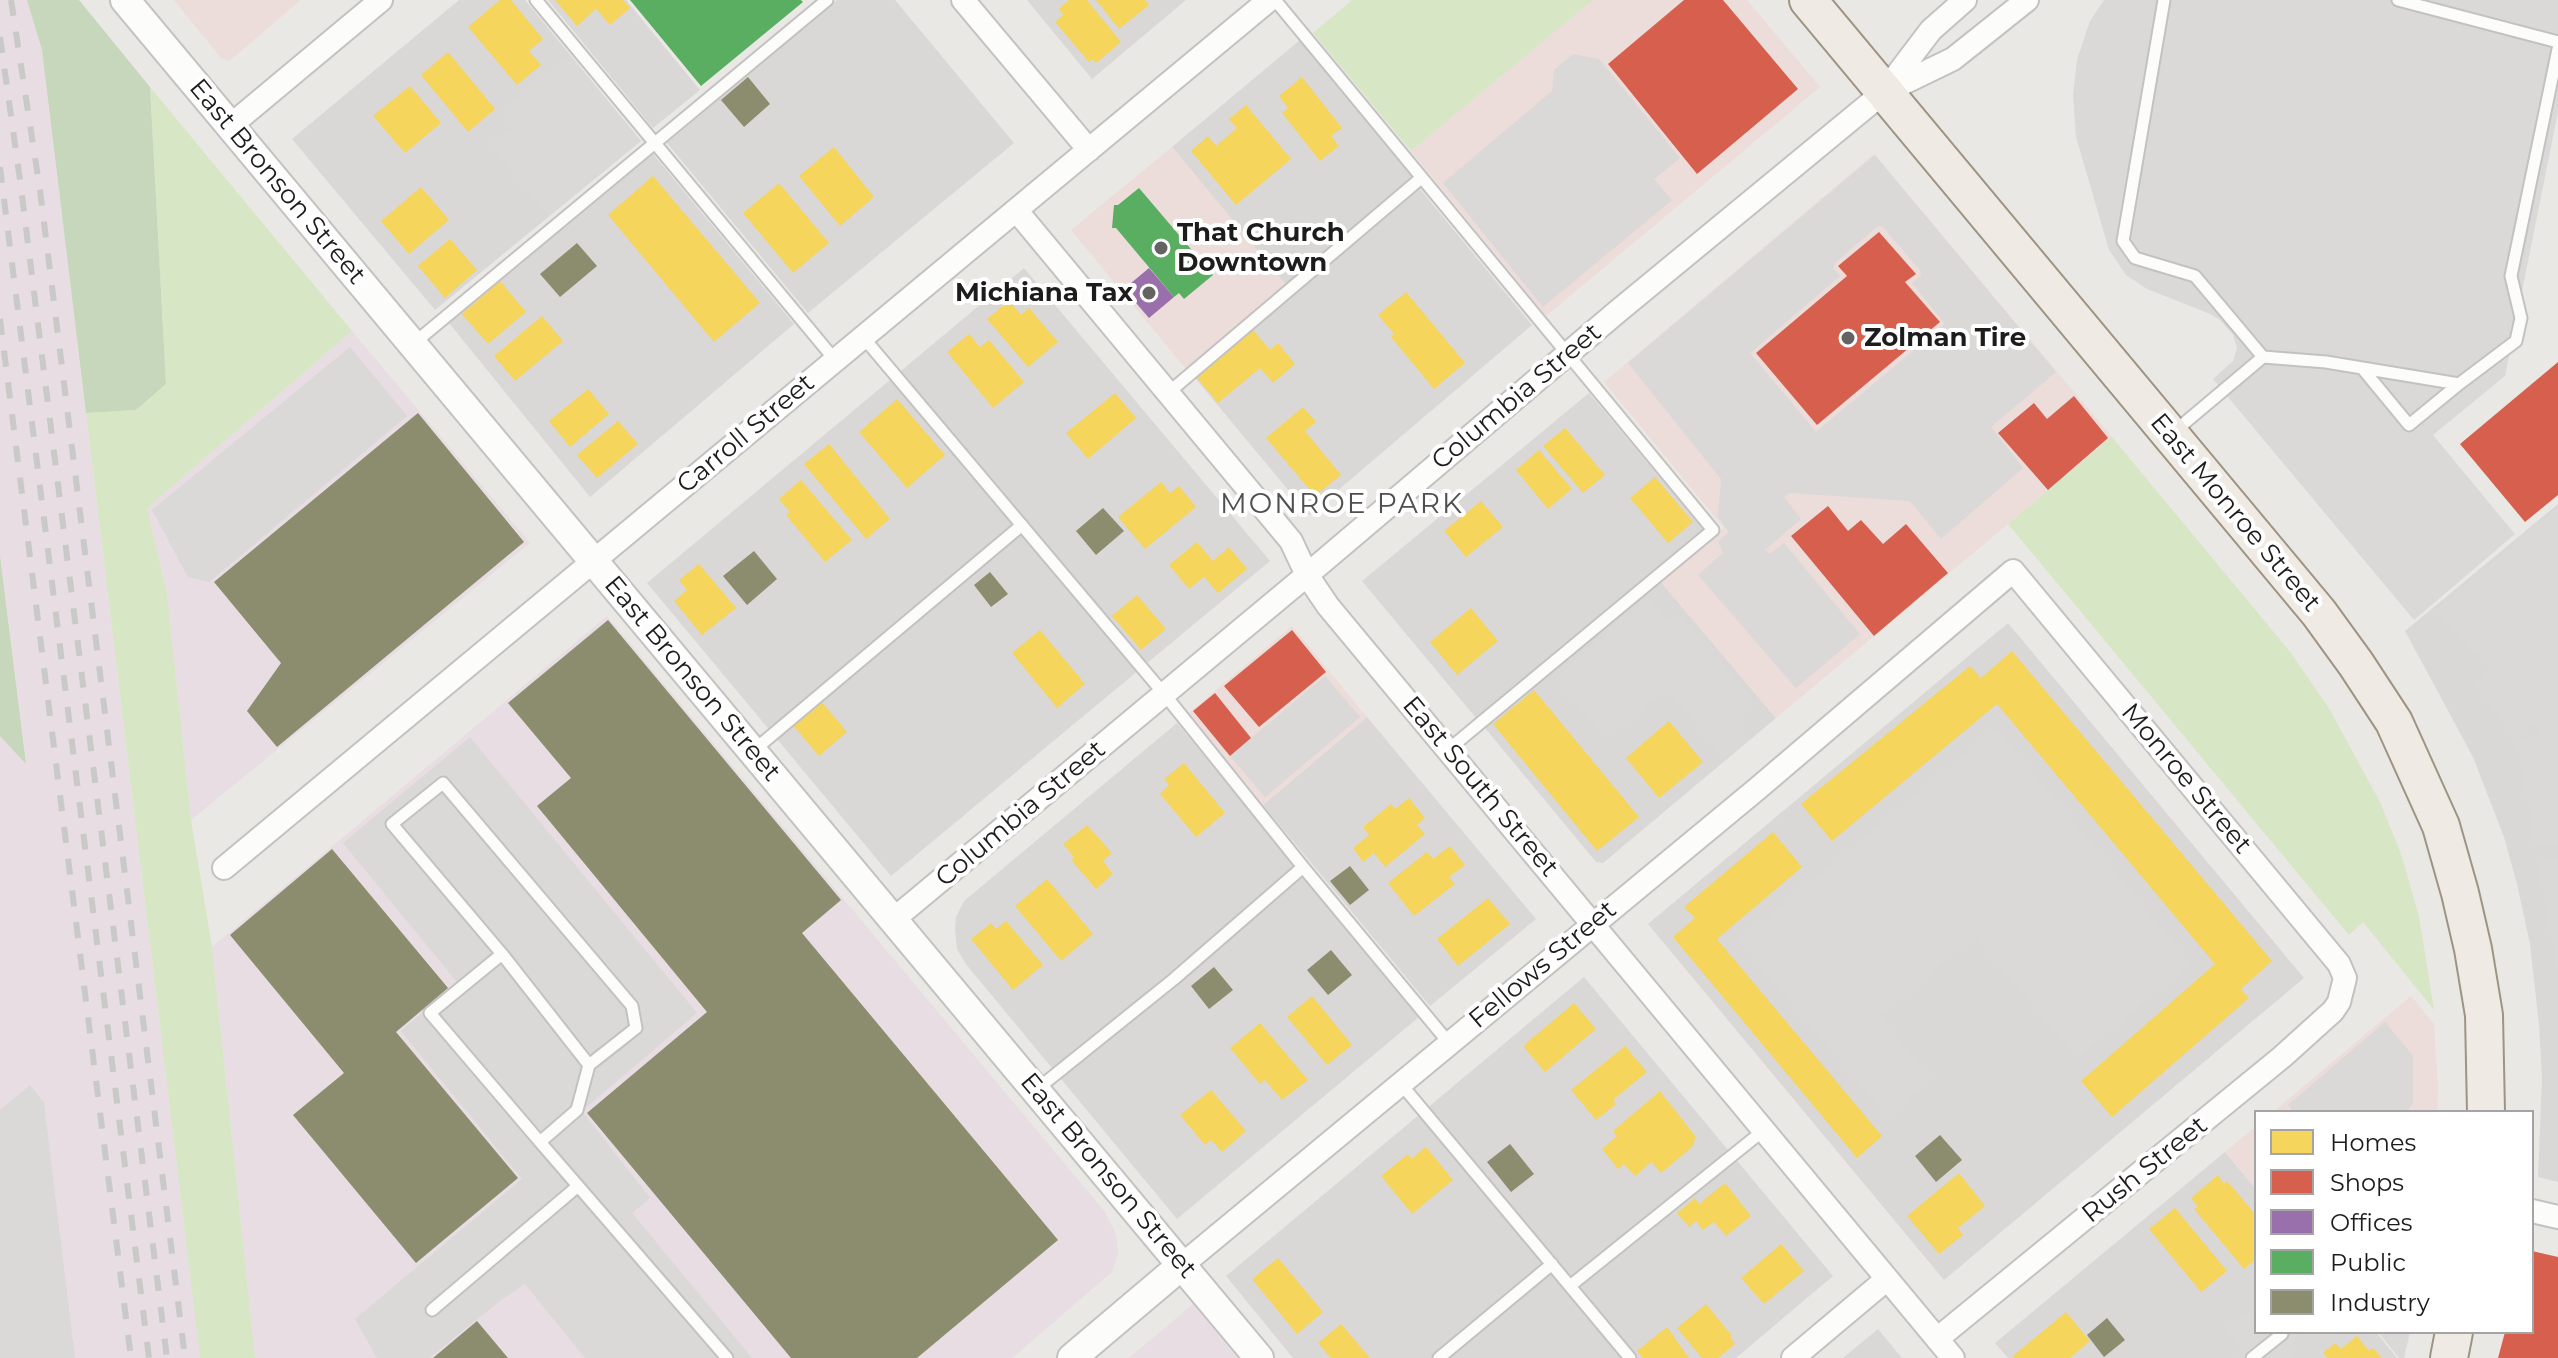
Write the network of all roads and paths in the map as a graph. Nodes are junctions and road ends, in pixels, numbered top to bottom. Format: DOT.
graph roads {
  1 [pos="125,0"];
  2 [pos="381,0"];
  3 [pos="536,0"];
  4 [pos="827,0"];
  5 [pos="963,0"];
  6 [pos="1272,0"];
  7 [pos="1808,0"];
  8 [pos="1965,0"];
  9 [pos="2027,0"];
  10 [pos="2164,0"];
  11 [pos="2398,0"];
  12 [pos="2558,42"];
  13 [pos="2558,49"];
  14 [pos="1884,92"];
  15 [pos="230,126"];
  16 [pos="654,143"];
  17 [pos="1089,150"];
  18 [pos="1420,179"];
  19 [pos="1016,210"];
  20 [pos="863,337"];
  21 [pos="413,345"];
  22 [pos="1567,354"];
  23 [pos="2263,357"];
  24 [pos="835,360"];
  25 [pos="2362,368"];
  26 [pos="2459,384"];
  27 [pos="1168,393"];
  28 [pos="2170,435"];
  29 [pos="1022,525"];
  30 [pos="594,561"];
  31 [pos="2013,571"];
  32 [pos="1307,575"];
  33 [pos="1165,695"];
  34 [pos="1449,749"];
  35 [pos="752,751"];
  36 [pos="1303,867"];
  37 [pos="224,868"];
  38 [pos="894,919"];
  39 [pos="1592,924"];
  40 [pos="502,954"];
  41 [pos="2342,993"];
  42 [pos="1449,1043"];
  43 [pos="589,1065"];
  44 [pos="1401,1084"];
  45 [pos="1035,1090"];
  46 [pos="2486,1110"];
  47 [pos="1764,1130"];
  48 [pos="540,1142"];
  49 [pos="578,1186"];
  50 [pos="2534,1211"];
  51 [pos="2558,1217"];
  52 [pos="1552,1264"];
  53 [pos="1182,1265"];
  54 [pos="1887,1279"];
  55 [pos="1570,1286"];
  56 [pos="432,1310"];
  57 [pos="2282,1334"];
  58 [pos="2454,1334"];
  59 [pos="1937,1339"];
  60 [pos="727,1358"];
  61 [pos="1072,1358"];
  62 [pos="1259,1358"];
  63 [pos="1439,1358"];
  64 [pos="1630,1358"];
  65 [pos="1793,1358"];
  66 [pos="1953,1358"];
  67 [pos="2252,1358"];
  68 [pos="2449,1358"];
  1 -- 15 [label="street, East Bronson Street"];
  2 -- 15 [label="street"];
  3 -- 16 [label="lane"];
  4 -- 16 [label="lane"];
  5 -- 17 [label="street"];
  6 -- 17 [label="street, Carroll Street"];
  6 -- 18 [label="lane"];
  7 -- 14 [label="main road, East Monroe Street"];
  8 -- 14 [label="street, Columbia Street"];
  9 -- 14 [label="street, Columbia Street"];
  10 -- 23 [label="lane"];
  11 -- 12 [label="lane"];
  13 -- 26 [label="lane"];
  14 -- 22 [label="street, Columbia Street"];
  14 -- 28 [label="main road, East Monroe Street"];
  15 -- 21 [label="street, East Bronson Street"];
  16 -- 21 [label="lane"];
  16 -- 24 [label="lane"];
  17 -- 19 [label="street, Carroll Street"];
  18 -- 22 [label="lane"];
  18 -- 27 [label="lane"];
  19 -- 20 [label="street, Carroll Street"];
  19 -- 27 [label="street, East South Street"];
  20 -- 24 [label="street, Carroll Street"];
  20 -- 29 [label="lane"];
  21 -- 30 [label="street, East Bronson Street"];
  22 -- 32 [label="street, Columbia Street"];
  22 -- 34 [label="lane"];
  23 -- 25 [label="lane"];
  23 -- 28 [label="lane"];
  24 -- 30 [label="street, Carroll Street"];
  25 -- 26 [label="lane"];
  25 -- 26 [label="lane"];
  27 -- 32 [label="street, East South Street"];
  28 -- 46 [label="main road, East Monroe Street"];
  29 -- 33 [label="lane"];
  29 -- 35 [label="lane"];
  30 -- 35 [label="street, East Bronson Street"];
  30 -- 37 [label="street, Carroll Street"];
  31 -- 39 [label="street, Fellows Street"];
  31 -- 41 [label="street, Monroe Street"];
  32 -- 33 [label="street, Columbia Street"];
  32 -- 34 [label="street, East South Street"];
  33 -- 36 [label="lane"];
  33 -- 38 [label="street, Columbia Street"];
  34 -- 39 [label="street, East South Street"];
  35 -- 38 [label="street, East Bronson Street"];
  36 -- 42 [label="lane"];
  36 -- 45 [label="lane"];
  38 -- 45 [label="street, East Bronson Street"];
  39 -- 42 [label="street, Fellows Street"];
  39 -- 47 [label="street, East South Street"];
  40 -- 43 [label="lane"];
  40 -- 43 [label="lane"];
  40 -- 48 [label="lane"];
  41 -- 59 [label="street, Rush Street"];
  42 -- 44 [label="street, Fellows Street"];
  43 -- 48 [label="lane"];
  44 -- 52 [label="lane"];
  44 -- 53 [label="street, Fellows Street"];
  45 -- 53 [label="street, East Bronson Street"];
  47 -- 54 [label="street, East South Street"];
  47 -- 55 [label="lane"];
  48 -- 49 [label="lane"];
  49 -- 56 [label="lane"];
  49 -- 60 [label="lane"];
  50 -- 51 [label="street"];
  52 -- 55 [label="lane"];
  52 -- 63 [label="lane"];
  53 -- 61 [label="street, Fellows Street"];
  53 -- 62 [label="street, East Bronson Street"];
  54 -- 59 [label="street, East South Street"];
  54 -- 65 [label="street"];
  55 -- 64 [label="lane"];
  57 -- 67 [label="lane"];
  58 -- 68 [label="main road"];
  59 -- 66 [label="street, East South Street"];
}
